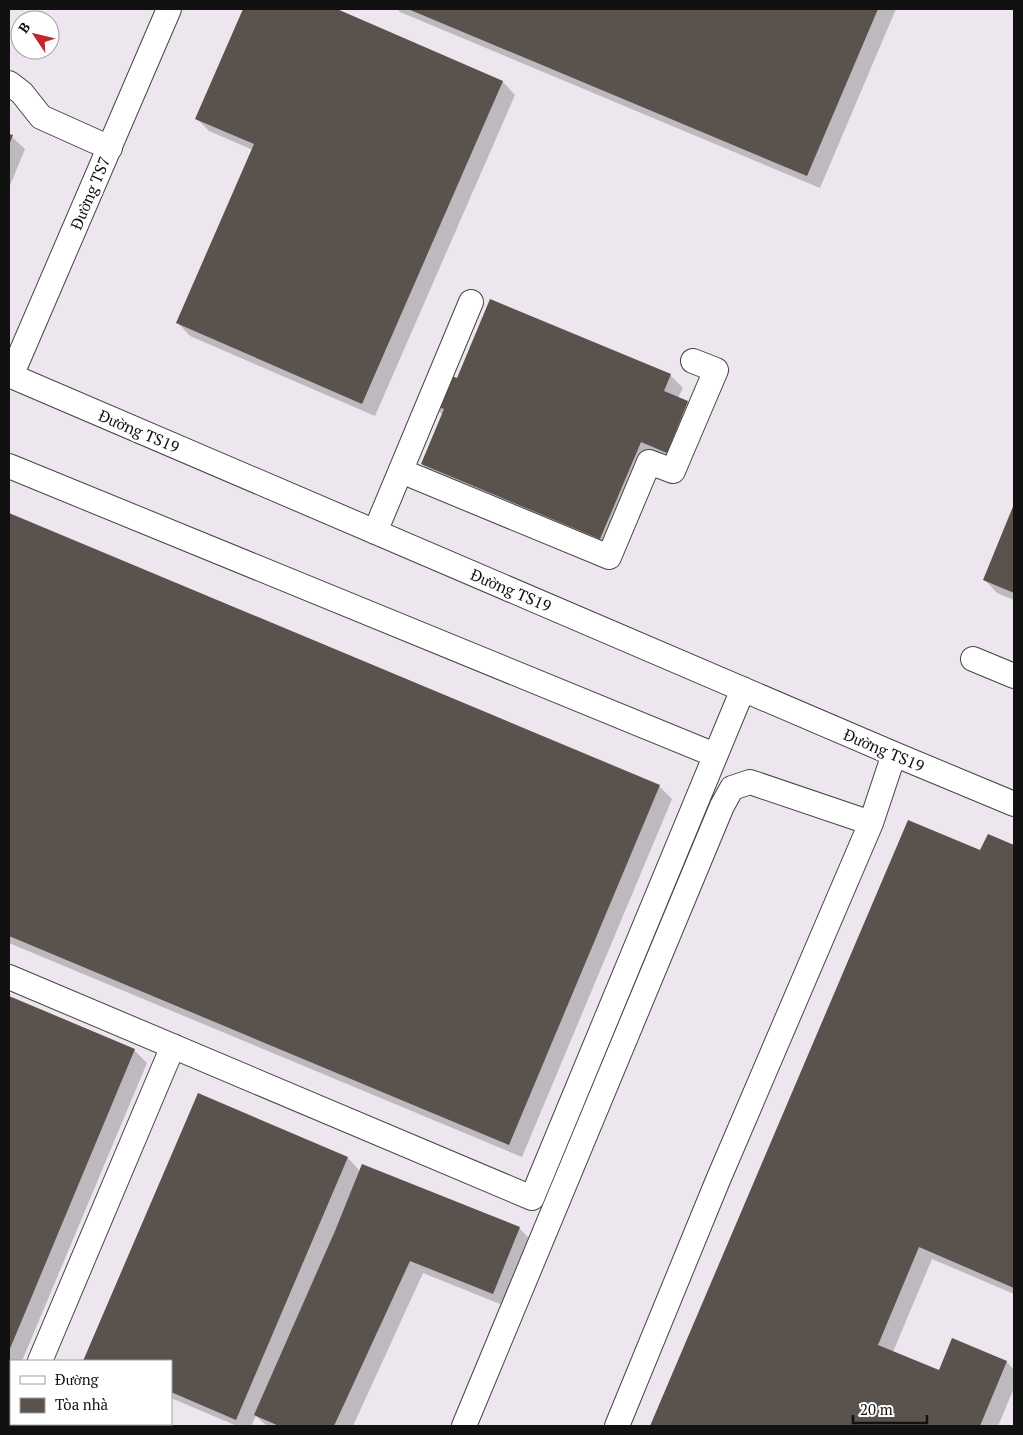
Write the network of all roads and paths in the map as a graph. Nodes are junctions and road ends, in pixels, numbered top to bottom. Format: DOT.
graph roads {
  1 [pos="169,9"];
  2 [pos="9,83"];
  3 [pos="110,148"];
  4 [pos="471,302"];
  5 [pos="693,361"];
  6 [pos="10,376"];
  7 [pos="9,466"];
  8 [pos="401,471"];
  9 [pos="376,532"];
  10 [pos="974,659"];
  11 [pos="1014,676"];
  12 [pos="742,690"];
  13 [pos="894,754"];
  14 [pos="715,755"];
  15 [pos="1014,804"];
  16 [pos="871,823"];
  17 [pos="9,976"];
  18 [pos="173,1046"];
  19 [pos="40,1360"];
  20 [pos="464,1426"];
  21 [pos="617,1426"];
  1 -- 3 [label="street, Đường TS7"];
  2 -- 3 [label="street"];
  3 -- 6 [label="street, Đường TS7"];
  4 -- 8 [label="street"];
  5 -- 8 [label="street"];
  6 -- 9 [label="street, Đường TS19"];
  7 -- 14 [label="street"];
  8 -- 9 [label="street"];
  9 -- 12 [label="street, Đường TS19"];
  10 -- 11 [label="street"];
  12 -- 13 [label="street, Đường TS19"];
  12 -- 14 [label="street"];
  13 -- 15 [label="street, Đường TS19"];
  13 -- 16 [label="street"];
  14 -- 18 [label="street"];
  16 -- 20 [label="street"];
  16 -- 21 [label="street"];
  17 -- 18 [label="street"];
  18 -- 19 [label="street"];
}
